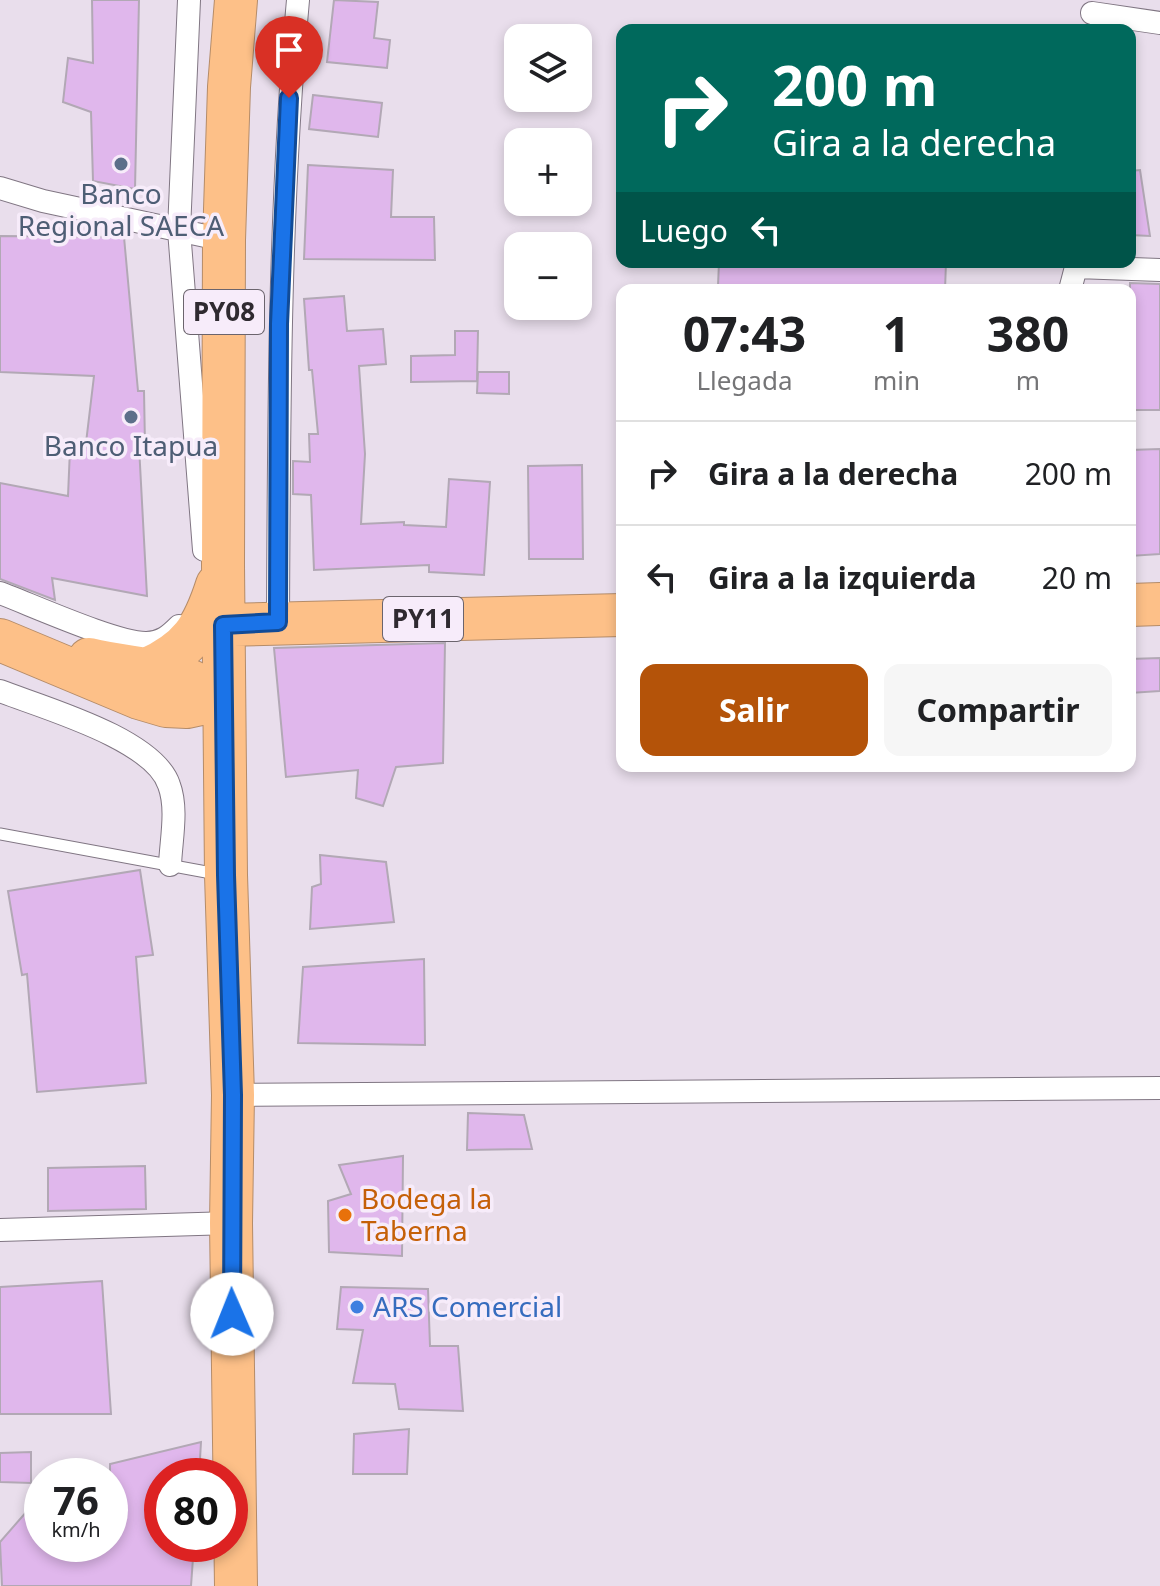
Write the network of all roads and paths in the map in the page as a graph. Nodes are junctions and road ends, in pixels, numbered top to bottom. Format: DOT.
graph roads {
  1 [pos="189,0"];
  2 [pos="236,0"];
  3 [pos="298,0"];
  4 [pos="1093,14"];
  5 [pos="1160,23"];
  6 [pos="0,188"];
  7 [pos="179,230"];
  8 [pos="224,240"];
  9 [pos="1127,268"];
  10 [pos="1160,270"];
  11 [pos="223,565"];
  12 [pos="0,593"];
  13 [pos="1160,604"];
  14 [pos="1136,605"];
  15 [pos="616,615"];
  16 [pos="278,622"];
  17 [pos="223,625"];
  18 [pos="0,631"];
  19 [pos="0,640"];
  20 [pos="143,683"];
  21 [pos="0,691"];
  22 [pos="224,699"];
  23 [pos="224,792"];
  24 [pos="0,834"];
  25 [pos="170,865"];
  26 [pos="226,875"];
  27 [pos="1160,1088"];
  28 [pos="233,1095"];
  29 [pos="231,1223"];
  30 [pos="0,1230"];
  31 [pos="236,1586"];
  1 -- 7 [label="street"];
  2 -- 8 [label="highway, PY08"];
  3 -- 16 [label="street"];
  4 -- 5 [label="street"];
  6 -- 7 [label="street"];
  7 -- 8 [label="street"];
  7 -- 12 [label="street"];
  8 -- 11 [label="highway, PY08"];
  9 -- 10 [label="street"];
  11 -- 17 [label="highway, PY08"];
  11 -- 20 [label="highway"];
  13 -- 14 [label="highway"];
  15 -- 16 [label="highway, PY11"];
  16 -- 17 [label="highway, PY11"];
  17 -- 22 [label="highway, PY08"];
  18 -- 20 [label="highway"];
  19 -- 20 [label="highway"];
  20 -- 22 [label="highway"];
  20 -- 23 [label="highway"];
  21 -- 25 [label="street"];
  22 -- 23 [label="highway, PY08"];
  23 -- 26 [label="highway, PY08"];
  24 -- 25 [label="lane"];
  25 -- 26 [label="lane"];
  26 -- 28 [label="highway, PY08"];
  27 -- 28 [label="street"];
  28 -- 29 [label="highway, PY08"];
  29 -- 30 [label="street"];
  29 -- 31 [label="highway, PY08"];
}
